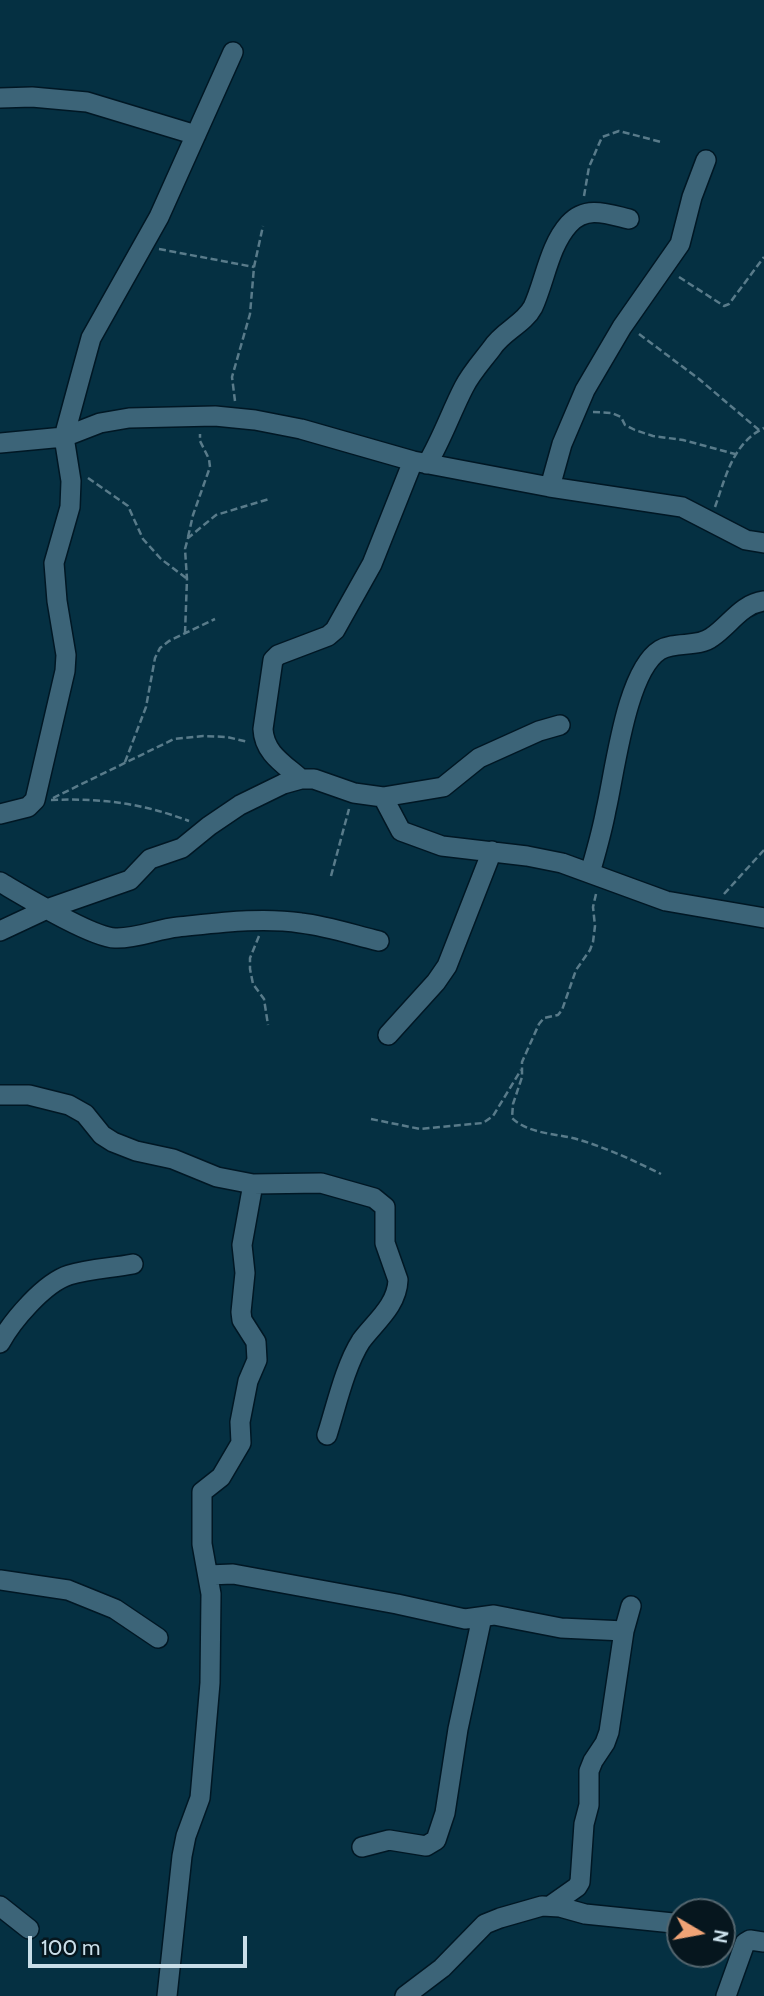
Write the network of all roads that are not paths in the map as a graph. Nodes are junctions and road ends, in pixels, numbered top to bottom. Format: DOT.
graph roads {
  1 [pos="233,52"];
  2 [pos="0,98"];
  3 [pos="196,135"];
  4 [pos="706,160"];
  5 [pos="629,219"];
  6 [pos="64,437"];
  7 [pos="0,443"];
  8 [pos="420,462"];
  9 [pos="550,487"];
  10 [pos="764,543"];
  11 [pos="764,601"];
  12 [pos="560,726"];
  13 [pos="301,779"];
  14 [pos="383,797"];
  15 [pos="0,814"];
  16 [pos="492,851"];
  17 [pos="595,875"];
  18 [pos="0,882"];
  19 [pos="47,909"];
  20 [pos="764,918"];
  21 [pos="0,931"];
  22 [pos="379,941"];
  23 [pos="388,1035"];
  24 [pos="0,1096"];
  25 [pos="253,1184"];
  26 [pos="133,1264"];
  27 [pos="0,1343"];
  28 [pos="327,1436"];
  29 [pos="208,1575"];
  30 [pos="0,1580"];
  31 [pos="631,1606"];
  32 [pos="482,1617"];
  33 [pos="624,1631"];
  34 [pos="158,1638"];
  35 [pos="362,1847"];
  36 [pos="0,1906"];
  37 [pos="550,1906"];
  38 [pos="666,1922"];
  39 [pos="29,1929"];
  40 [pos="764,1942"];
  41 [pos="167,1996"];
  42 [pos="405,1996"];
  43 [pos="726,1996"];
  1 -- 3 [label="street"];
  2 -- 3 [label="street"];
  3 -- 6 [label="street"];
  4 -- 9 [label="street"];
  5 -- 8 [label="street"];
  6 -- 7 [label="street"];
  6 -- 8 [label="street"];
  6 -- 15 [label="street"];
  8 -- 9 [label="street"];
  8 -- 13 [label="street"];
  9 -- 10 [label="street"];
  11 -- 17 [label="street"];
  12 -- 14 [label="street"];
  13 -- 14 [label="street"];
  13 -- 19 [label="street"];
  14 -- 16 [label="street"];
  16 -- 17 [label="street"];
  16 -- 23 [label="street"];
  17 -- 20 [label="street"];
  18 -- 19 [label="street"];
  19 -- 21 [label="street"];
  19 -- 22 [label="street"];
  24 -- 25 [label="street"];
  25 -- 28 [label="street"];
  25 -- 29 [label="street"];
  26 -- 27 [label="street"];
  29 -- 32 [label="street"];
  29 -- 41 [label="street"];
  30 -- 34 [label="street"];
  31 -- 33 [label="street"];
  32 -- 33 [label="street"];
  32 -- 35 [label="street"];
  33 -- 37 [label="street"];
  36 -- 39 [label="street"];
  37 -- 38 [label="street"];
  37 -- 42 [label="street"];
  40 -- 43 [label="street"];
}
